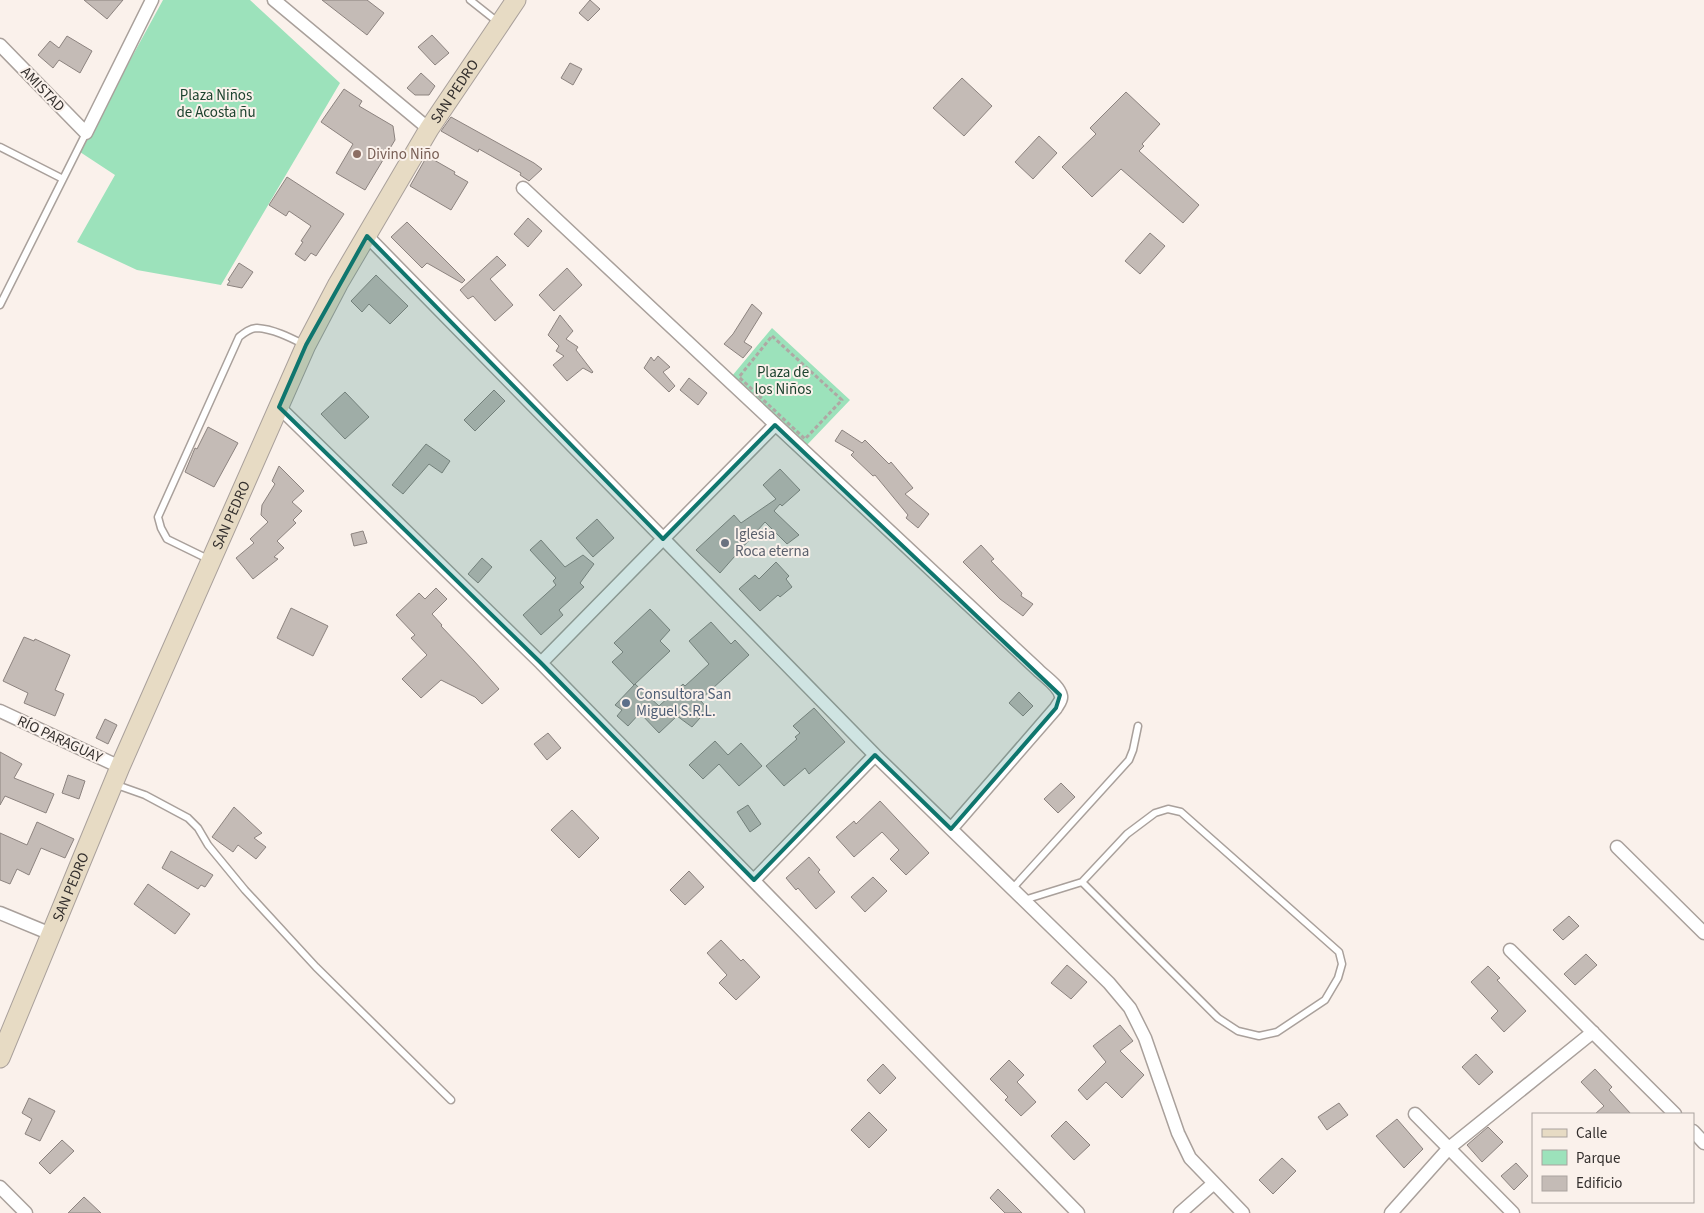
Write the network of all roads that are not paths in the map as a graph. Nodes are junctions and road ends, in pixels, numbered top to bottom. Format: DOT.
graph roads {
  1 [pos="152,0"];
  2 [pos="274,0"];
  3 [pos="470,0"];
  4 [pos="516,0"];
  5 [pos="500,24"];
  6 [pos="0,45"];
  7 [pos="429,129"];
  8 [pos="86,133"];
  9 [pos="0,147"];
  10 [pos="63,179"];
  11 [pos="523,188"];
  12 [pos="367,236"];
  13 [pos="0,305"];
  14 [pos="306,345"];
  15 [pos="279,407"];
  16 [pos="775,425"];
  17 [pos="663,539"];
  18 [pos="212,561"];
  19 [pos="541,663"];
  20 [pos="0,711"];
  21 [pos="1138,726"];
  22 [pos="875,755"];
  23 [pos="116,775"];
  24 [pos="951,829"];
  25 [pos="1617,847"];
  26 [pos="754,880"];
  27 [pos="1082,882"];
  28 [pos="1012,889"];
  29 [pos="1024,900"];
  30 [pos="0,913"];
  31 [pos="1704,933"];
  32 [pos="51,934"];
  33 [pos="1510,950"];
  34 [pos="1593,1032"];
  35 [pos="0,1058"];
  36 [pos="451,1100"];
  37 [pos="1674,1113"];
  38 [pos="1415,1114"];
  39 [pos="1694,1133"];
  40 [pos="1704,1143"];
  41 [pos="1449,1148"];
  42 [pos="1214,1183"];
  43 [pos="0,1186"];
  44 [pos="26,1213"];
  45 [pos="1078,1213"];
  46 [pos="1180,1213"];
  47 [pos="1243,1213"];
  48 [pos="1391,1213"];
  49 [pos="1513,1213"];
  1 -- 8 [label="street"];
  2 -- 7 [label="street"];
  3 -- 5 [label="lane"];
  4 -- 5 [label="main road, SAN PEDRO"];
  5 -- 7 [label="main road, SAN PEDRO"];
  6 -- 8 [label="street, AMISTAD"];
  7 -- 12 [label="main road, SAN PEDRO"];
  8 -- 10 [label="lane"];
  9 -- 10 [label="lane"];
  10 -- 13 [label="lane"];
  11 -- 16 [label="street"];
  12 -- 14 [label="main road, SAN PEDRO"];
  12 -- 17 [label="street"];
  14 -- 15 [label="main road, SAN PEDRO"];
  14 -- 18 [label="lane"];
  15 -- 18 [label="main road, SAN PEDRO"];
  15 -- 19 [label="street"];
  16 -- 17 [label="street"];
  16 -- 24 [label="street"];
  17 -- 19 [label="street"];
  17 -- 22 [label="street"];
  18 -- 23 [label="main road, SAN PEDRO"];
  19 -- 26 [label="street"];
  20 -- 23 [label="street, RÍO PARAGUAY"];
  21 -- 28 [label="lane"];
  22 -- 24 [label="street"];
  22 -- 26 [label="street"];
  23 -- 32 [label="main road, SAN PEDRO"];
  23 -- 36 [label="lane"];
  24 -- 28 [label="street"];
  25 -- 31 [label="street"];
  26 -- 45 [label="street"];
  27 -- 27 [label="lane"];
  27 -- 29 [label="lane"];
  28 -- 29 [label="street"];
  29 -- 42 [label="street"];
  30 -- 32 [label="street"];
  32 -- 35 [label="main road, SAN PEDRO"];
  33 -- 34 [label="street"];
  34 -- 37 [label="street"];
  34 -- 41 [label="street"];
  38 -- 41 [label="street"];
  39 -- 40 [label="street"];
  41 -- 48 [label="street"];
  41 -- 49 [label="street"];
  42 -- 46 [label="street"];
  42 -- 47 [label="street"];
  43 -- 44 [label="street"];
}
